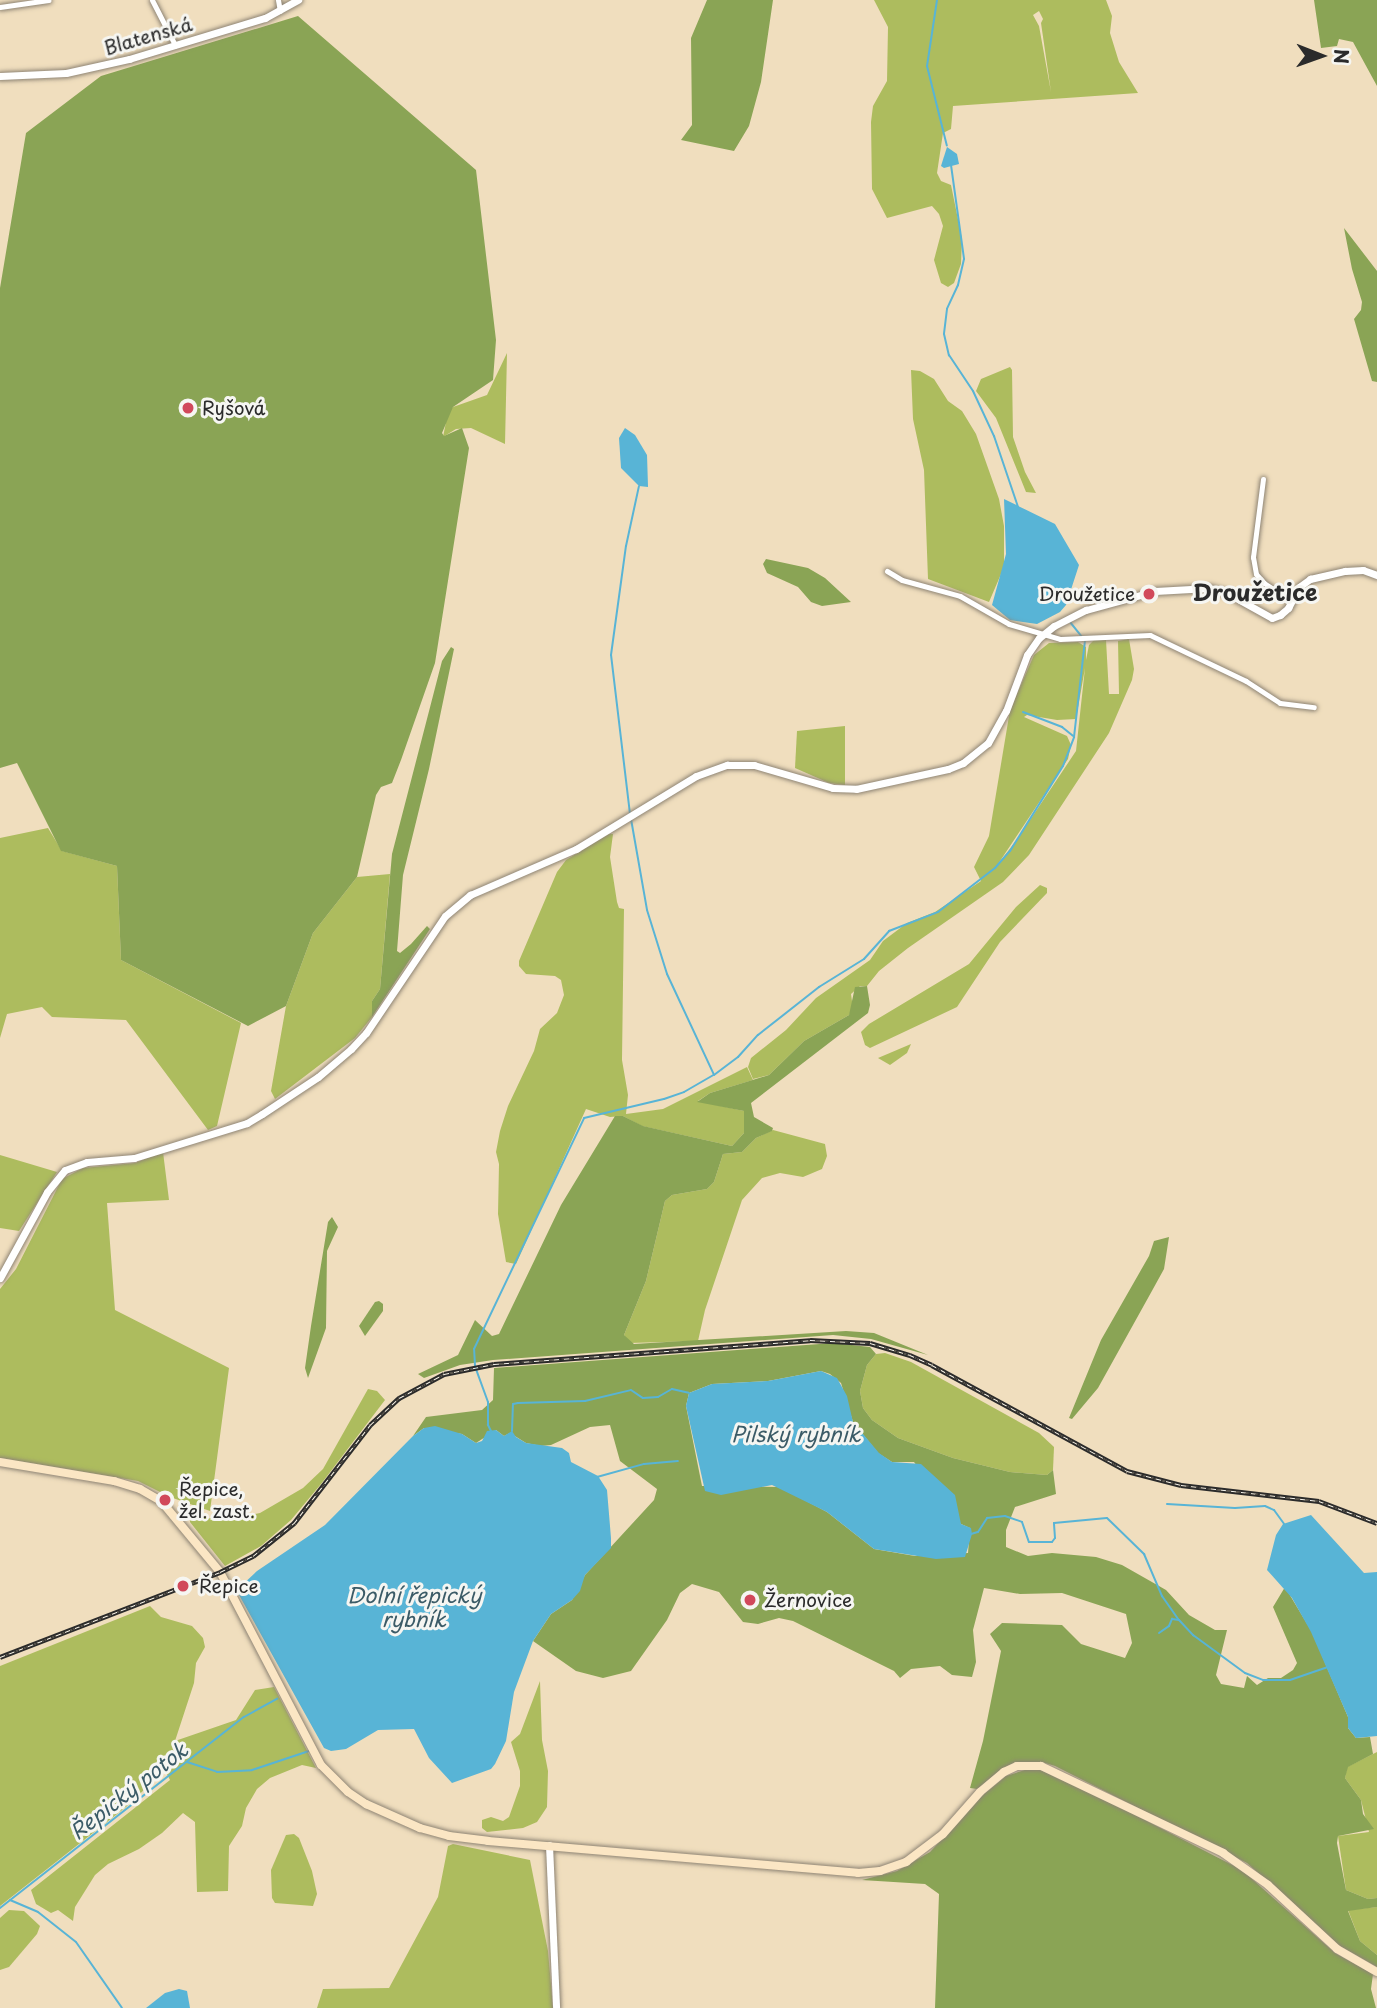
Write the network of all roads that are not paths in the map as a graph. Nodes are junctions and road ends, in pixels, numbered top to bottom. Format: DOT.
graph roads {
  1 [pos="49,0"];
  2 [pos="152,0"];
  3 [pos="278,0"];
  4 [pos="298,0"];
  5 [pos="0,7"];
  6 [pos="280,11"];
  7 [pos="175,45"];
  8 [pos="0,76"];
  9 [pos="1263,479"];
  10 [pos="887,571"];
  11 [pos="1377,575"];
  12 [pos="1292,601"];
  13 [pos="1044,634"];
  14 [pos="1314,707"];
  15 [pos="0,1278"];
  16 [pos="0,1462"];
  17 [pos="549,1845"];
  18 [pos="1377,1972"];
  19 [pos="556,2008"];
  1 -- 5 [label="street"];
  2 -- 7 [label="street"];
  3 -- 6 [label="street"];
  4 -- 6 [label="street, Blatenská"];
  6 -- 7 [label="street, Blatenská"];
  7 -- 8 [label="street, Blatenská"];
  9 -- 12 [label="street"];
  10 -- 13 [label="street"];
  11 -- 12 [label="street"];
  12 -- 13 [label="street"];
  13 -- 14 [label="street"];
  13 -- 15 [label="street"];
  16 -- 17 [label="main road"];
  17 -- 18 [label="main road"];
  17 -- 19 [label="street"];
}
